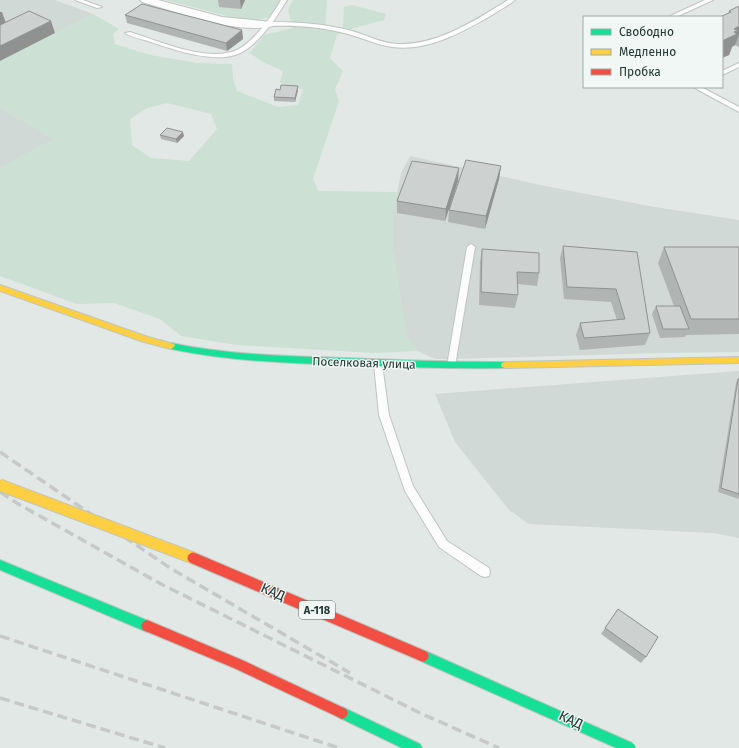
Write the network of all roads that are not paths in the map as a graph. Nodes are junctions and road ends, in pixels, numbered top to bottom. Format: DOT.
graph roads {
  1 [pos="78,0"];
  2 [pos="146,0"];
  3 [pos="284,0"];
  4 [pos="512,0"];
  5 [pos="710,0"];
  6 [pos="100,7"];
  7 [pos="673,16"];
  8 [pos="269,24"];
  9 [pos="128,33"];
  10 [pos="739,65"];
  11 [pos="730,70"];
  12 [pos="723,73"];
  13 [pos="739,75"];
  14 [pos="698,88"];
  15 [pos="739,110"];
  16 [pos="471,247"];
  17 [pos="0,288"];
  18 [pos="739,360"];
  19 [pos="378,364"];
  20 [pos="451,366"];
  21 [pos="0,485"];
  22 [pos="0,565"];
  23 [pos="485,572"];
  24 [pos="416,748"];
  25 [pos="630,748"];
  1 -- 6 [label="lane"];
  2 -- 8 [label="street"];
  3 -- 8 [label="lane"];
  4 -- 8 [label="lane"];
  5 -- 7 [label="lane"];
  8 -- 9 [label="lane"];
  10 -- 11 [label="lane"];
  11 -- 12 [label="lane"];
  11 -- 13 [label="lane"];
  14 -- 15 [label="lane"];
  16 -- 20 [label="lane"];
  17 -- 19 [label="main road, Поселковая улица"];
  18 -- 20 [label="main road, Поселковая улица"];
  19 -- 20 [label="main road, Поселковая улица"];
  19 -- 23 [label="lane"];
  21 -- 25 [label="main road, КАД / А-118, bridge"];
  22 -- 24 [label="main road"];
}
